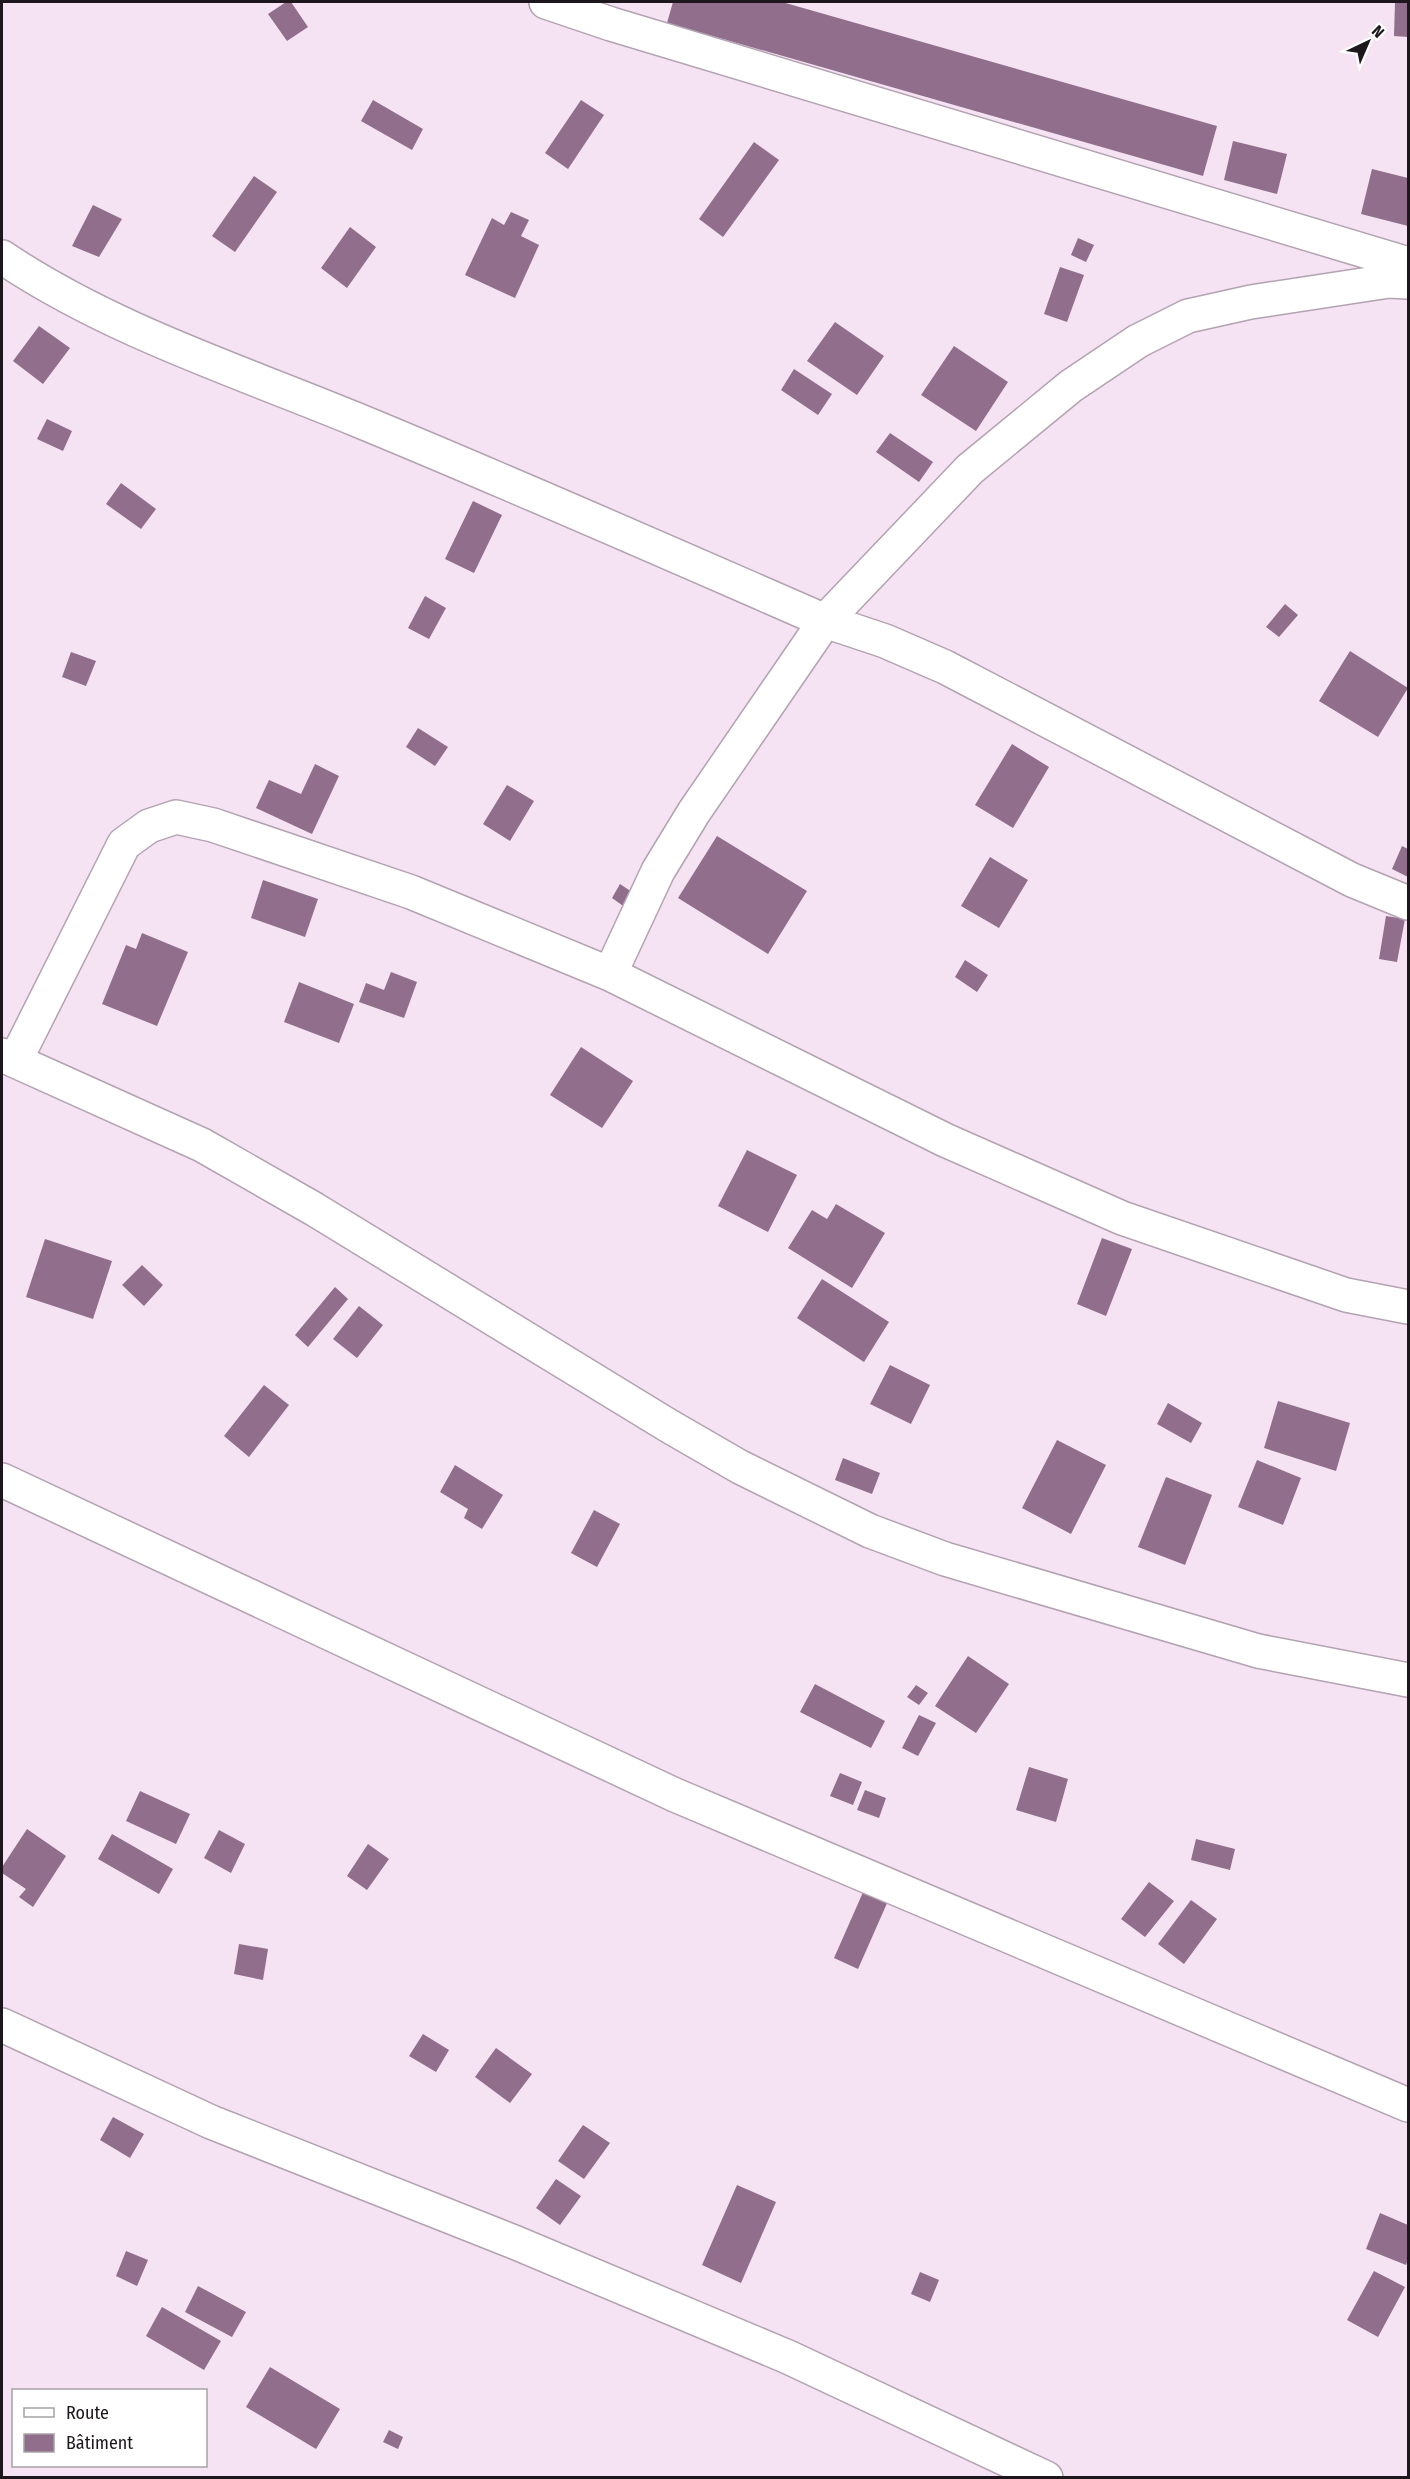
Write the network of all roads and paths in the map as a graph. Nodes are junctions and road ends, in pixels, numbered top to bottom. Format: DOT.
graph roads {
  1 [pos="546,2"];
  2 [pos="2,257"];
  3 [pos="1408,264"];
  4 [pos="1408,282"];
  5 [pos="825,621"];
  6 [pos="1408,903"];
  7 [pos="610,974"];
  8 [pos="8,1058"];
  9 [pos="1408,1307"];
  10 [pos="2,1480"];
  11 [pos="1408,1680"];
  12 [pos="2,2025"];
  13 [pos="1408,2104"];
  14 [pos="1046,2478"];
  1 -- 3 [label="street"];
  2 -- 5 [label="street"];
  4 -- 5 [label="street"];
  5 -- 6 [label="street"];
  5 -- 7 [label="street"];
  7 -- 8 [label="street"];
  7 -- 9 [label="street"];
  8 -- 11 [label="street"];
  10 -- 13 [label="street"];
  12 -- 14 [label="street"];
}
